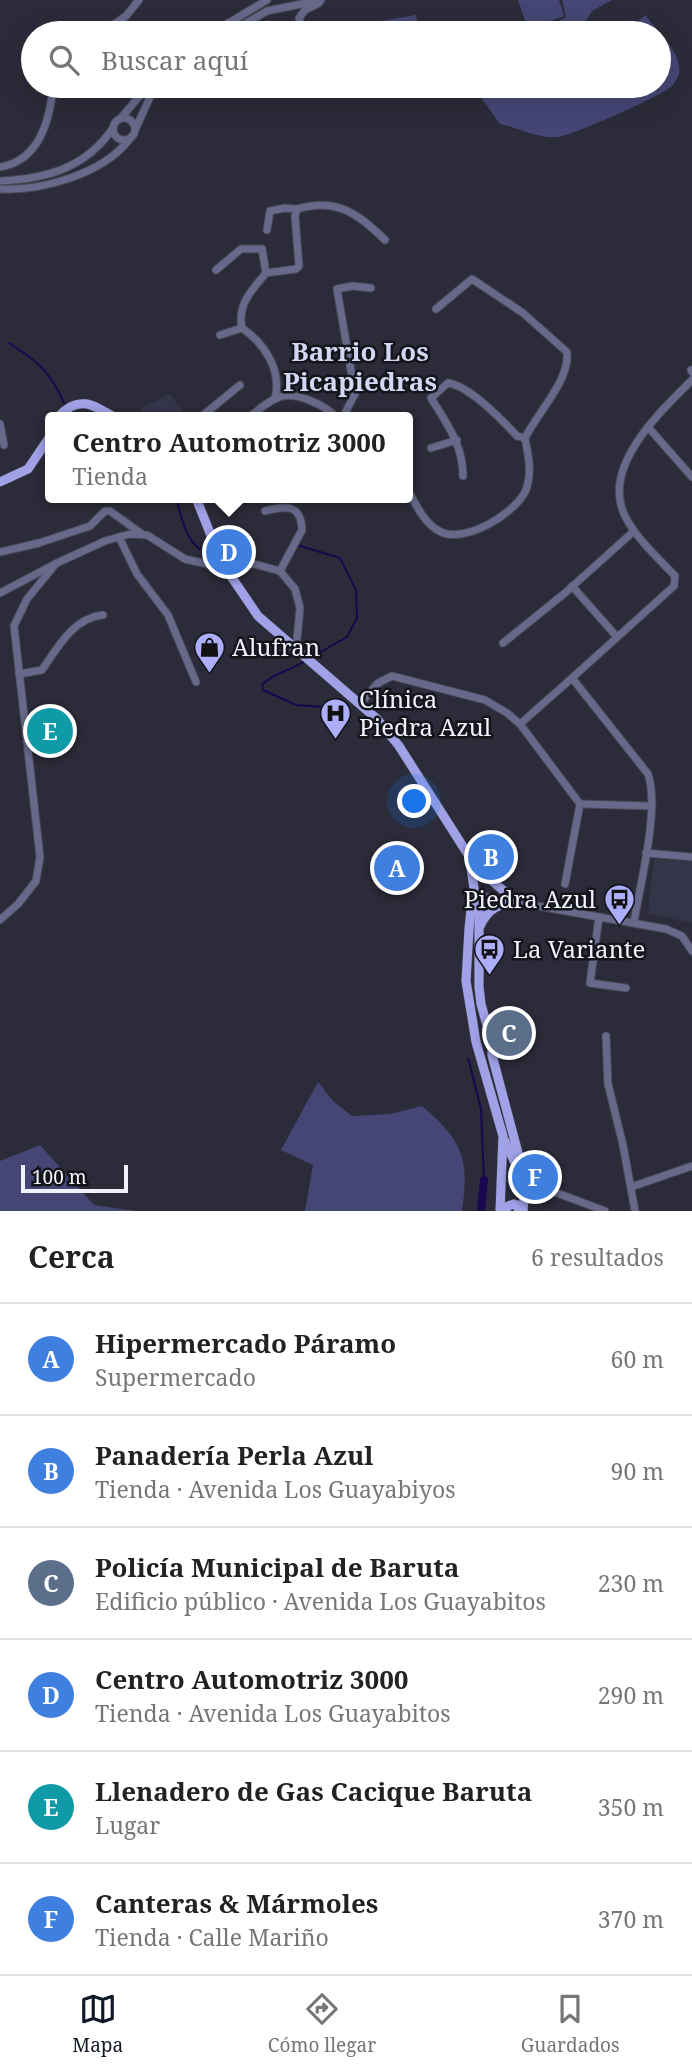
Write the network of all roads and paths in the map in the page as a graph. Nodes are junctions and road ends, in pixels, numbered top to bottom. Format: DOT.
graph roads {
  1 [pos="139,0"];
  2 [pos="267,0"];
  3 [pos="323,0"];
  4 [pos="119,21"];
  5 [pos="231,21"];
  6 [pos="250,21"];
  7 [pos="300,21"];
  8 [pos="52,98"];
  9 [pos="138,98"];
  10 [pos="150,98"];
  11 [pos="121,118"];
  12 [pos="113,128"];
  13 [pos="136,128"];
  14 [pos="129,139"];
  15 [pos="0,167"];
  16 [pos="0,181"];
  17 [pos="0,189"];
  18 [pos="298,209"];
  19 [pos="267,230"];
  20 [pos="385,240"];
  21 [pos="216,270"];
  22 [pos="266,273"];
  23 [pos="371,288"];
  24 [pos="436,309"];
  25 [pos="242,328"];
  26 [pos="220,335"];
  27 [pos="692,380"];
  28 [pos="240,385"];
  29 [pos="275,399"];
  30 [pos="64,412"];
  31 [pos="104,412"];
  32 [pos="207,412"];
  33 [pos="256,412"];
  34 [pos="331,412"];
  35 [pos="346,412"];
  36 [pos="0,424"];
  37 [pos="648,427"];
  38 [pos="525,438"];
  39 [pos="457,440"];
  40 [pos="4,444"];
  41 [pos="45,444"];
  42 [pos="431,448"];
  43 [pos="463,476"];
  44 [pos="692,477"];
  45 [pos="0,482"];
  46 [pos="413,497"];
  47 [pos="197,503"];
  48 [pos="265,511"];
  49 [pos="634,530"];
  50 [pos="142,534"];
  51 [pos="119,537"];
  52 [pos="0,552"];
  53 [pos="57,563"];
  54 [pos="222,563"];
  55 [pos="280,571"];
  56 [pos="572,586"];
  57 [pos="0,593"];
  58 [pos="103,615"];
  59 [pos="617,637"];
  60 [pos="503,643"];
  61 [pos="296,650"];
  62 [pos="19,674"];
  63 [pos="572,678"];
  64 [pos="196,682"];
  65 [pos="361,703"];
  66 [pos="520,724"];
  67 [pos="580,804"];
  68 [pos="652,806"];
  69 [pos="646,853"];
  70 [pos="469,856"];
  71 [pos="692,857"];
  72 [pos="565,884"];
  73 [pos="475,895"];
  74 [pos="517,902"];
  75 [pos="599,917"];
  76 [pos="0,920"];
  77 [pos="634,922"];
  78 [pos="479,930"];
  79 [pos="692,931"];
  80 [pos="682,936"];
  81 [pos="692,951"];
  82 [pos="626,988"];
  83 [pos="606,1036"];
  84 [pos="503,1136"];
  85 [pos="692,1166"];
  86 [pos="525,1181"];
  87 [pos="631,1187"];
  88 [pos="503,1211"];
  89 [pos="521,1211"];
  90 [pos="605,1211"];
  91 [pos="635,1211"];
  1 -- 4 [label="street"];
  2 -- 5 [label="street"];
  3 -- 6 [label="street"];
  3 -- 7 [label="street"];
  8 -- 15 [label="street"];
  9 -- 11 [label="street"];
  10 -- 13 [label="street"];
  11 -- 12 [label="street"];
  11 -- 13 [label="street"];
  12 -- 14 [label="street"];
  12 -- 16 [label="street"];
  13 -- 14 [label="street"];
  14 -- 17 [label="street"];
  18 -- 19 [label="street"];
  18 -- 20 [label="street"];
  18 -- 22 [label="street"];
  21 -- 22 [label="street"];
  22 -- 25 [label="street"];
  23 -- 35 [label="street"];
  24 -- 38 [label="street"];
  25 -- 26 [label="street"];
  25 -- 29 [label="street"];
  27 -- 37 [label="street"];
  28 -- 32 [label="street"];
  29 -- 33 [label="street"];
  29 -- 34 [label="street"];
  30 -- 31 [label="main road"];
  36 -- 40 [label="street"];
  37 -- 44 [label="street"];
  37 -- 49 [label="street"];
  38 -- 39 [label="street"];
  38 -- 46 [label="street"];
  39 -- 42 [label="street"];
  39 -- 43 [label="street"];
  41 -- 45 [label="main road"];
  47 -- 54 [label="main road"];
  48 -- 55 [label="street"];
  49 -- 56 [label="street"];
  49 -- 59 [label="street"];
  50 -- 51 [label="street"];
  50 -- 52 [label="street"];
  50 -- 54 [label="street"];
  51 -- 53 [label="street"];
  51 -- 64 [label="street"];
  53 -- 57 [label="street"];
  53 -- 62 [label="street"];
  54 -- 55 [label="street"];
  54 -- 61 [label="main road"];
  55 -- 61 [label="street"];
  56 -- 59 [label="street"];
  56 -- 60 [label="street"];
  58 -- 62 [label="street"];
  59 -- 63 [label="street"];
  61 -- 65 [label="main road"];
  62 -- 76 [label="street"];
  63 -- 66 [label="street"];
  63 -- 68 [label="street"];
  65 -- 66 [label="street"];
  65 -- 70 [label="main road"];
  66 -- 67 [label="street"];
  67 -- 68 [label="street"];
  67 -- 72 [label="street"];
  68 -- 69 [label="street"];
  69 -- 71 [label="street"];
  69 -- 77 [label="street"];
  70 -- 73 [label="main road"];
  70 -- 74 [label="main road"];
  73 -- 74 [label="street"];
  73 -- 78 [label="main road"];
  73 -- 84 [label="main road"];
  74 -- 75 [label="street"];
  74 -- 78 [label="main road"];
  75 -- 77 [label="street"];
  75 -- 82 [label="street"];
  77 -- 80 [label="street"];
  78 -- 86 [label="main road"];
  79 -- 80 [label="street"];
  80 -- 81 [label="street"];
  83 -- 87 [label="street"];
  84 -- 86 [label="main road"];
  84 -- 88 [label="main road"];
  85 -- 87 [label="street"];
  86 -- 89 [label="main road"];
  86 -- 90 [label="street"];
  87 -- 91 [label="street"];
  88 -- 89 [label="main road"];
}
